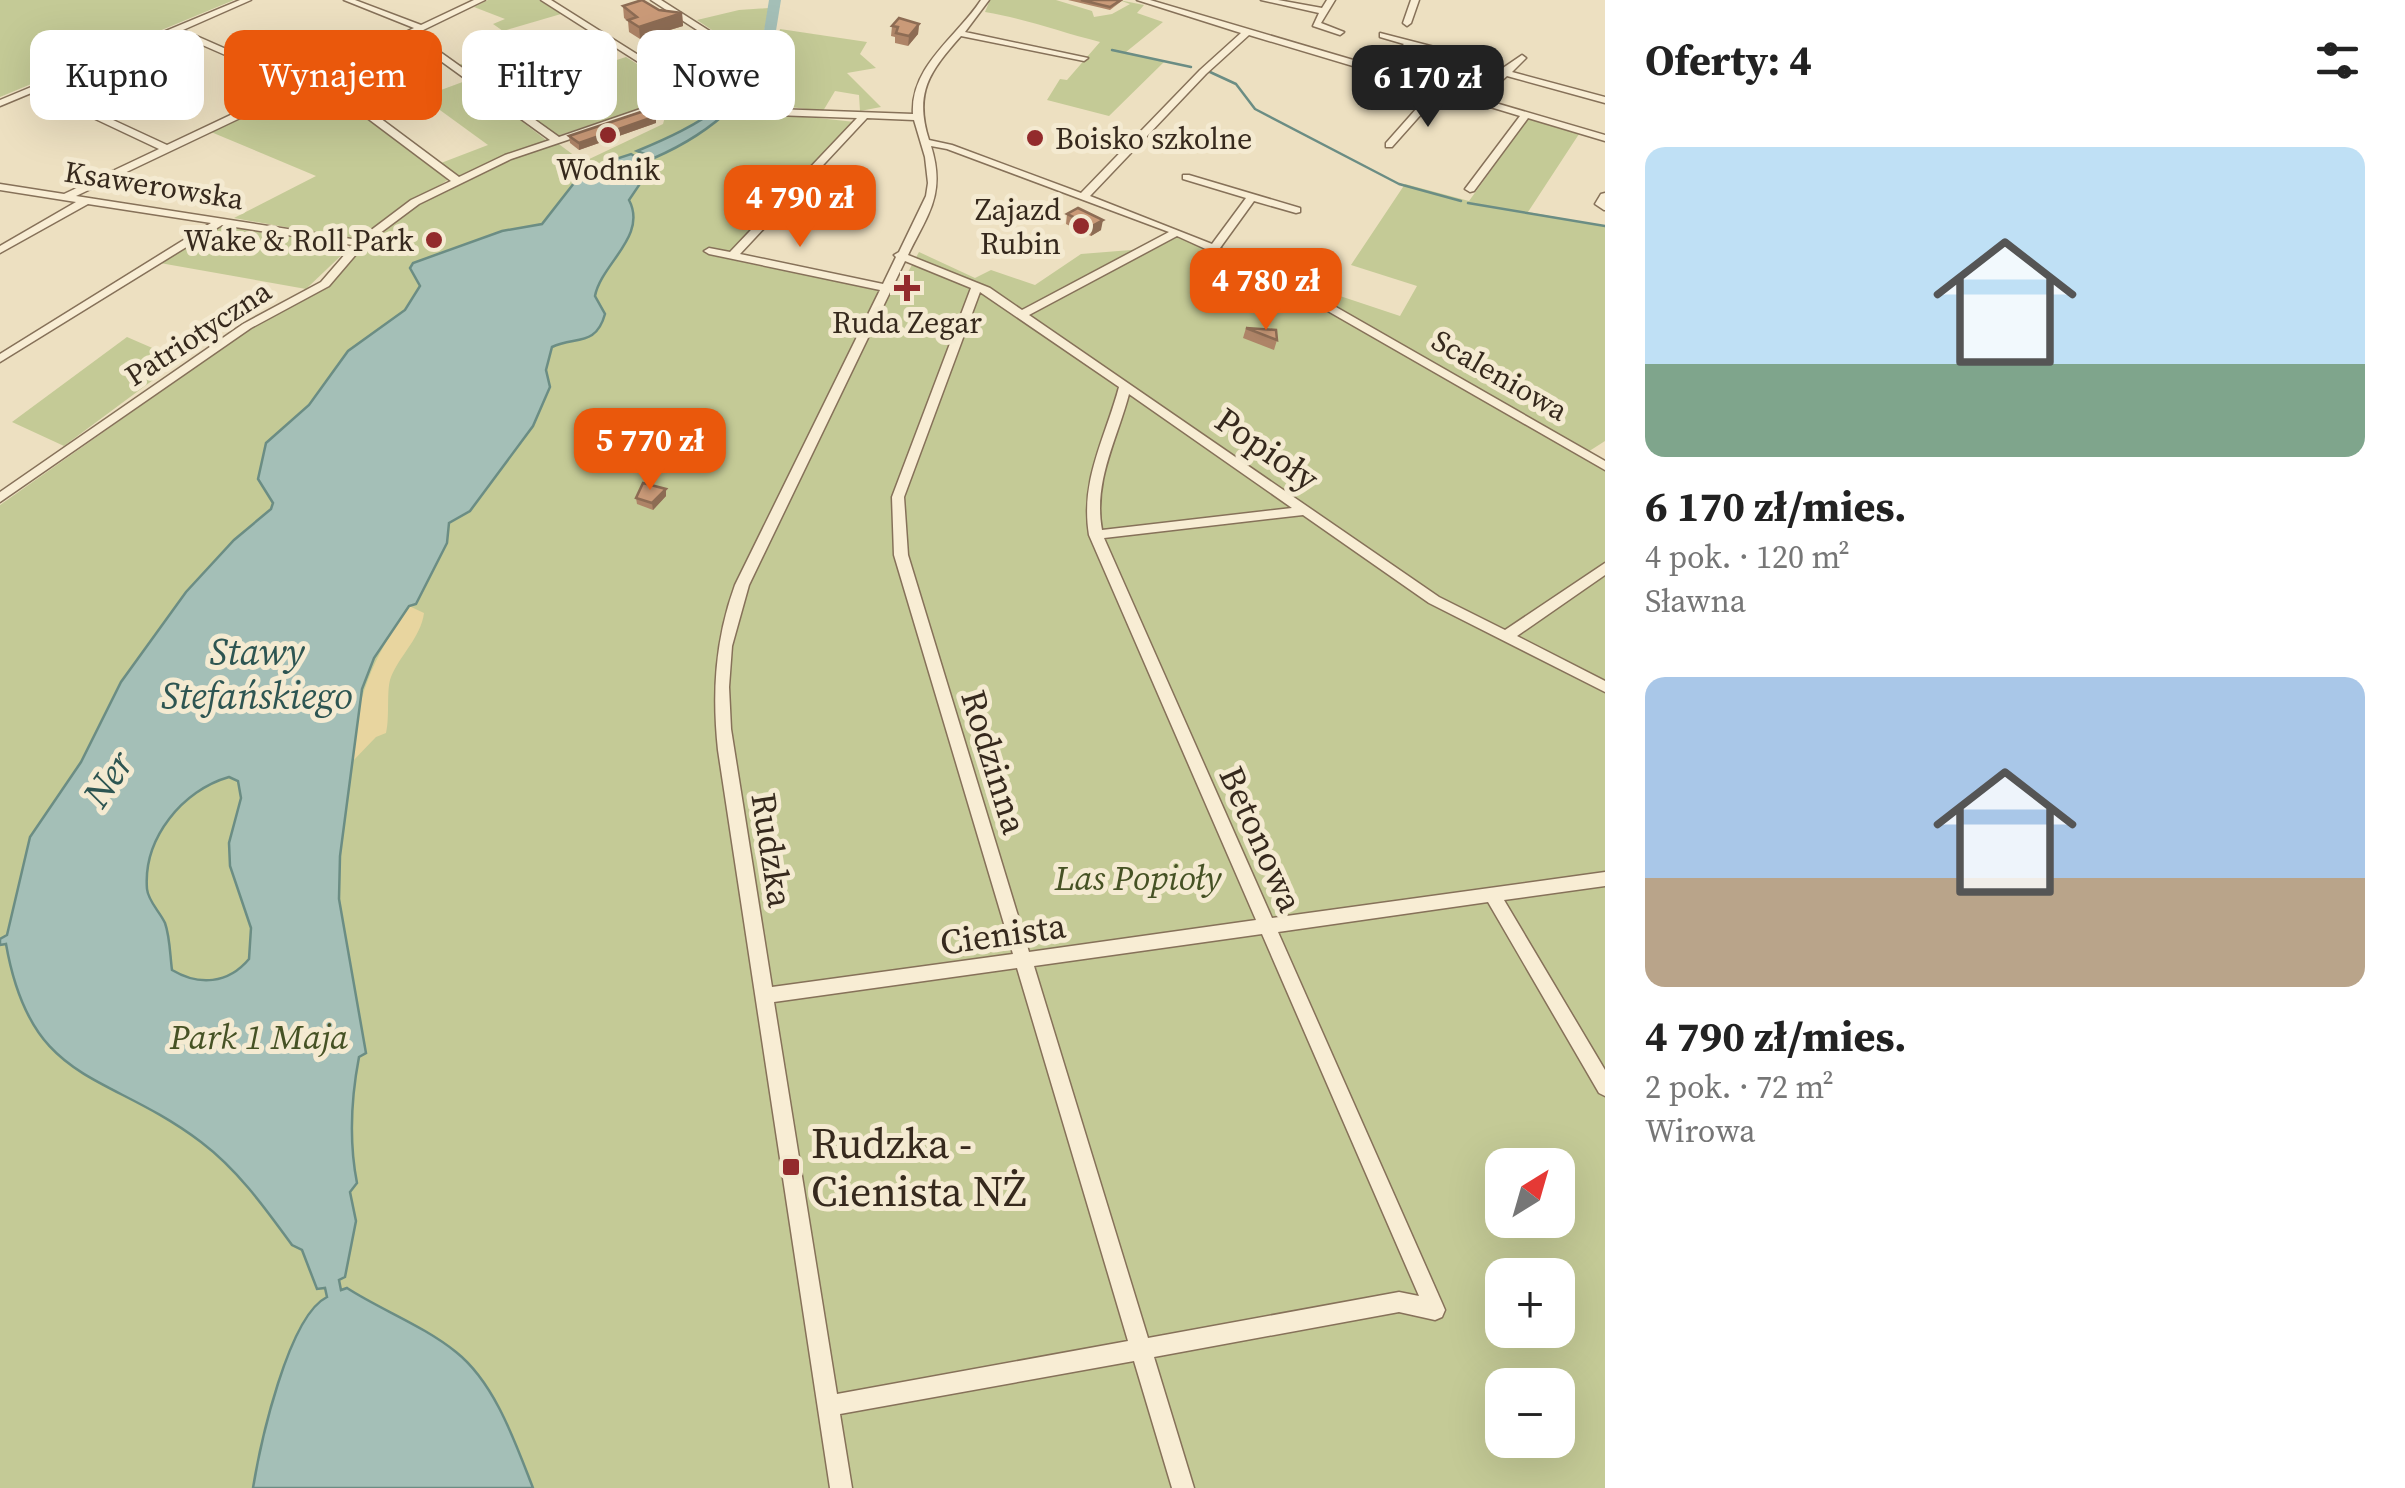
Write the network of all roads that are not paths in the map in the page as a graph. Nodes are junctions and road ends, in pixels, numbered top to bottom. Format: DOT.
graph roads {
  1 [pos="246,0"];
  2 [pos="348,0"];
  3 [pos="481,0"];
  4 [pos="545,0"];
  5 [pos="655,0"];
  6 [pos="976,0"];
  7 [pos="985,0"];
  8 [pos="1265,0"];
  9 [pos="1330,0"];
  10 [pos="1416,0"];
  11 [pos="1148,1"];
  12 [pos="1324,12"];
  13 [pos="1407,23"];
  14 [pos="421,28"];
  15 [pos="176,30"];
  16 [pos="417,30"];
  17 [pos="702,30"];
  18 [pos="1247,32"];
  19 [pos="1340,32"];
  20 [pos="961,34"];
  21 [pos="1382,35"];
  22 [pos="1410,43"];
  23 [pos="1443,52"];
  24 [pos="442,58"];
  25 [pos="637,58"];
  26 [pos="1084,58"];
  27 [pos="1522,58"];
  28 [pos="1378,71"];
  29 [pos="1503,72"];
  30 [pos="1439,89"];
  31 [pos="30,91"];
  32 [pos="1603,97"];
  33 [pos="1476,100"];
  34 [pos="0,103"];
  35 [pos="795,110"];
  36 [pos="637,113"];
  37 [pos="1526,114"];
  38 [pos="863,117"];
  39 [pos="915,119"];
  40 [pos="105,120"];
  41 [pos="227,120"];
  42 [pos="376,120"];
  43 [pos="1605,138"];
  44 [pos="557,140"];
  45 [pos="928,143"];
  46 [pos="1388,145"];
  47 [pos="167,149"];
  48 [pos="1186,177"];
  49 [pos="456,180"];
  50 [pos="0,187"];
  51 [pos="1470,189"];
  52 [pos="66,197"];
  53 [pos="1084,197"];
  54 [pos="1252,197"];
  55 [pos="86,200"];
  56 [pos="1296,210"];
  57 [pos="221,221"];
  58 [pos="1177,232"];
  59 [pos="360,243"];
  60 [pos="1216,248"];
  61 [pos="0,250"];
  62 [pos="709,251"];
  63 [pos="900,254"];
  64 [pos="732,256"];
  65 [pos="977,286"];
  66 [pos="884,288"];
  67 [pos="1023,314"];
  68 [pos="0,359"];
  69 [pos="1125,386"];
  70 [pos="1605,466"];
  71 [pos="0,498"];
  72 [pos="1302,511"];
  73 [pos="1096,535"];
  74 [pos="1605,568"];
  75 [pos="1505,637"];
  76 [pos="1605,687"];
  77 [pos="1605,879"];
  78 [pos="1491,893"];
  79 [pos="1267,927"];
  80 [pos="1023,962"];
  81 [pos="765,996"];
  82 [pos="1605,1087"];
  83 [pos="1140,1347"];
  84 [pos="828,1406"];
  85 [pos="841,1488"];
  86 [pos="1183,1488"];
  1 -- 15 [label="street"];
  2 -- 14 [label="street"];
  3 -- 14 [label="street"];
  4 -- 25 [label="street"];
  5 -- 17 [label="street"];
  6 -- 39 [label="street, Rudzka"];
  7 -- 20 [label="street"];
  8 -- 12 [label="street"];
  9 -- 12 [label="street"];
  10 -- 13 [label="street"];
  11 -- 18 [label="street"];
  12 -- 19 [label="street"];
  14 -- 16 [label="street"];
  18 -- 28 [label="street"];
  18 -- 53 [label="street"];
  20 -- 26 [label="street"];
  20 -- 39 [label="street"];
  21 -- 22 [label="street"];
  22 -- 23 [label="street"];
  22 -- 28 [label="street"];
  24 -- 44 [label="street"];
  27 -- 29 [label="street"];
  28 -- 30 [label="street"];
  29 -- 32 [label="street"];
  29 -- 33 [label="street"];
  30 -- 33 [label="street"];
  30 -- 46 [label="street"];
  31 -- 34 [label="street"];
  33 -- 37 [label="street"];
  35 -- 38 [label="street"];
  36 -- 44 [label="street, Patriotyczna"];
  37 -- 43 [label="street"];
  37 -- 51 [label="street"];
  38 -- 39 [label="street"];
  38 -- 64 [label="street"];
  39 -- 45 [label="street, Rudzka"];
  39 -- 63 [label="street, Rudzka"];
  40 -- 47 [label="street"];
  41 -- 47 [label="street"];
  42 -- 49 [label="street"];
  44 -- 49 [label="street, Patriotyczna"];
  45 -- 53 [label="street, Scaleniowa"];
  45 -- 63 [label="street, Rudzka"];
  47 -- 52 [label="street"];
  48 -- 54 [label="street"];
  49 -- 59 [label="street, Patriotyczna"];
  50 -- 52 [label="street, Ksawerowska"];
  52 -- 55 [label="street, Ksawerowska"];
  53 -- 58 [label="street, Scaleniowa"];
  54 -- 56 [label="street"];
  54 -- 60 [label="street"];
  55 -- 57 [label="street, Ksawerowska"];
  55 -- 61 [label="street"];
  57 -- 59 [label="street, Ksawerowska"];
  57 -- 68 [label="street"];
  58 -- 60 [label="street, Scaleniowa"];
  58 -- 67 [label="street"];
  59 -- 71 [label="street, Patriotyczna"];
  60 -- 70 [label="street, Scaleniowa"];
  62 -- 64 [label="street"];
  63 -- 65 [label="street, Popioły"];
  63 -- 66 [label="street, Rudzka"];
  64 -- 66 [label="street"];
  65 -- 67 [label="street, Popioły"];
  65 -- 80 [label="street, Rodzinna"];
  66 -- 81 [label="street, Rudzka"];
  67 -- 69 [label="street, Popioły"];
  69 -- 72 [label="street, Popioły"];
  69 -- 73 [label="street, Betonowa"];
  72 -- 73 [label="street"];
  72 -- 75 [label="street, Popioły"];
  73 -- 79 [label="street, Betonowa"];
  74 -- 75 [label="street"];
  75 -- 76 [label="street, Popioły"];
  77 -- 78 [label="street, Cienista"];
  78 -- 79 [label="street, Cienista"];
  78 -- 82 [label="street"];
  79 -- 80 [label="street, Cienista"];
  79 -- 83 [label="street, Betonowa"];
  80 -- 81 [label="street, Cienista"];
  80 -- 83 [label="street, Rodzinna"];
  81 -- 84 [label="street, Rudzka"];
  83 -- 84 [label="street"];
  83 -- 86 [label="street, Rodzinna"];
  84 -- 85 [label="street, Rudzka"];
}
